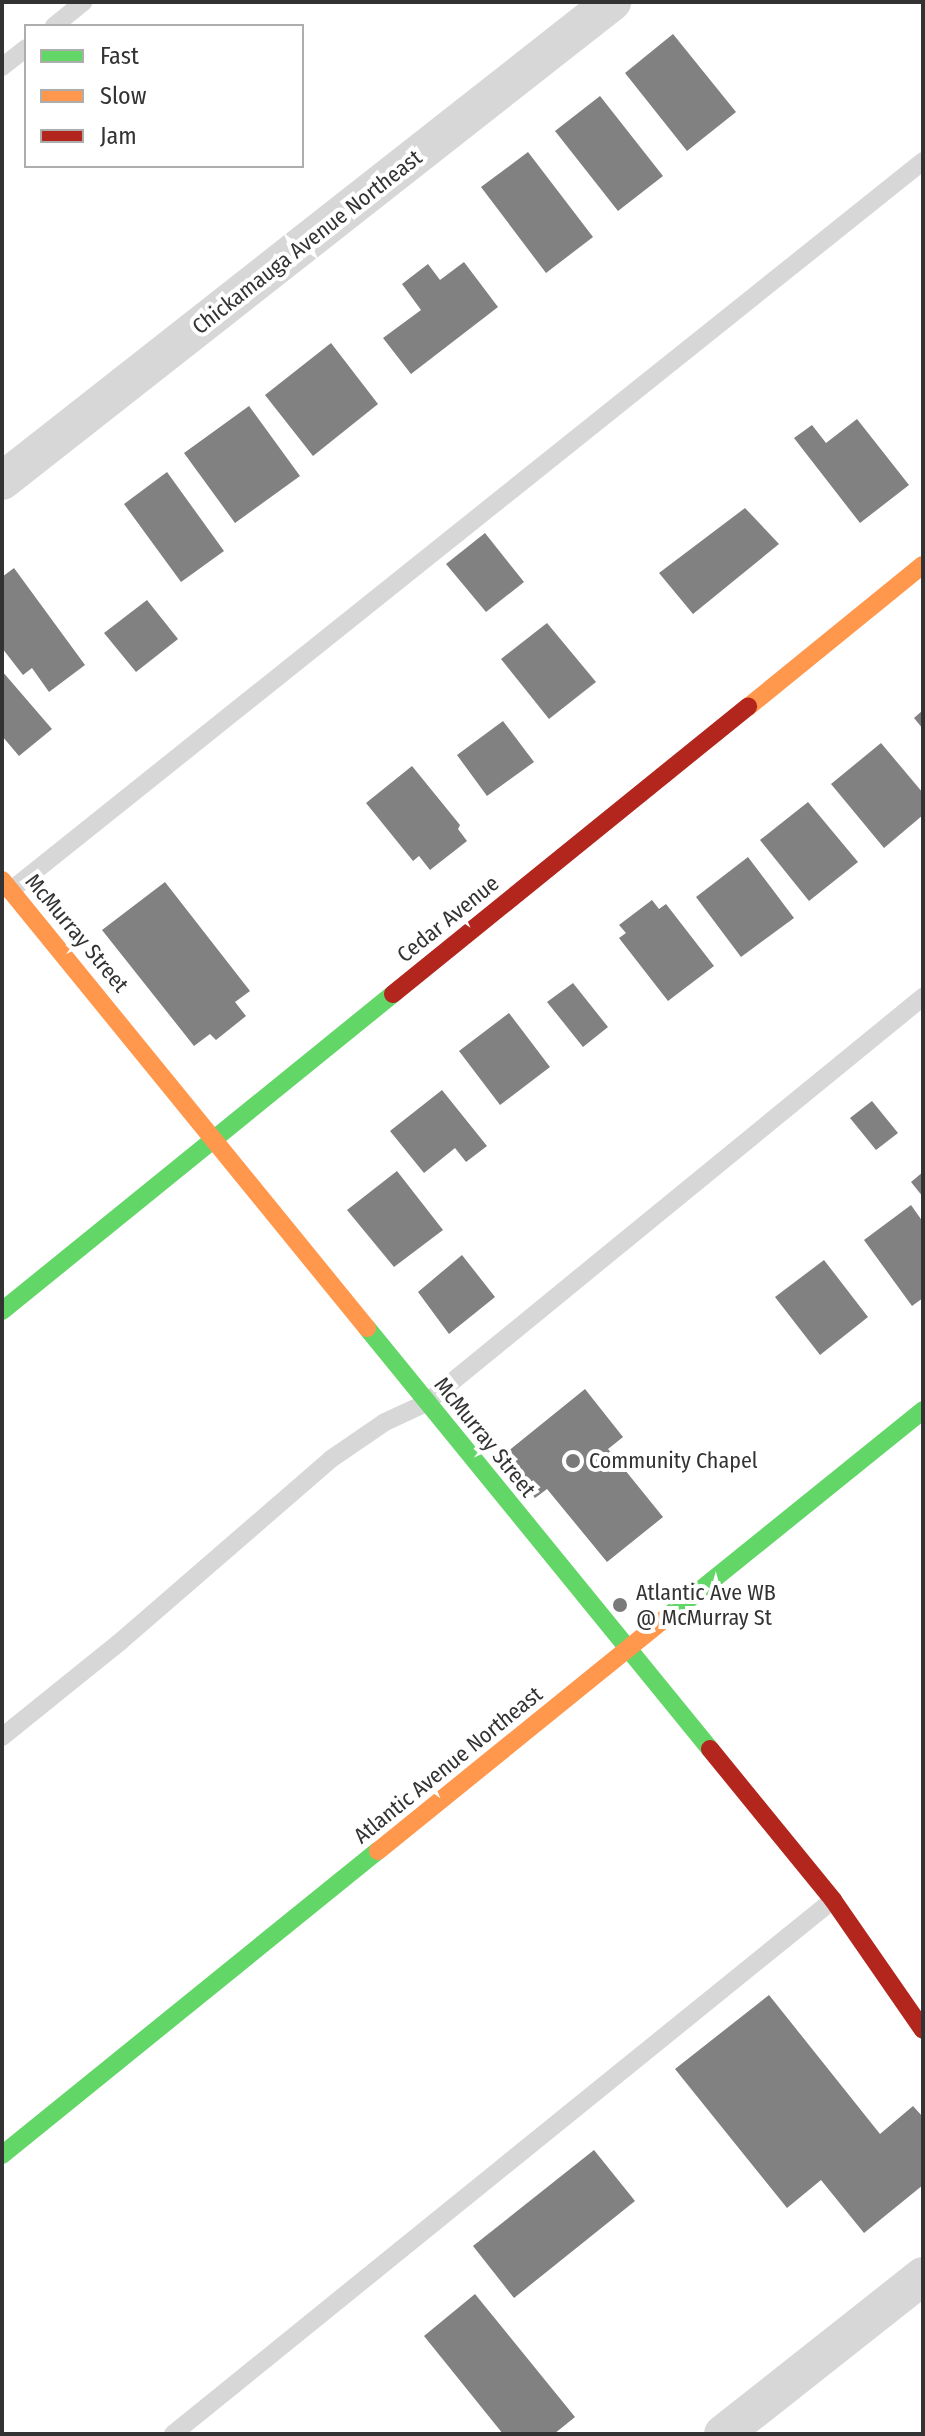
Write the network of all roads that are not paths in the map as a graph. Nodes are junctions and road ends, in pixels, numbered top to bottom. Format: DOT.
graph roads {
  1 [pos="84,2"];
  2 [pos="612,2"];
  3 [pos="56,24"];
  4 [pos="24,50"];
  5 [pos="2,67"];
  6 [pos="923,161"];
  7 [pos="2,481"];
  8 [pos="923,565"];
  9 [pos="5,890"];
  10 [pos="923,997"];
  11 [pos="216,1138"];
  12 [pos="2,1311"];
  13 [pos="426,1403"];
  14 [pos="923,1410"];
  15 [pos="628,1650"];
  16 [pos="2,1737"];
  17 [pos="833,1900"];
  18 [pos="923,2030"];
  19 [pos="2,2155"];
  20 [pos="923,2276"];
  21 [pos="173,2434"];
  22 [pos="723,2434"];
  1 -- 3 [label="lane"];
  2 -- 7 [label="street, Chickamauga Avenue Northeast"];
  4 -- 5 [label="lane"];
  6 -- 9 [label="lane"];
  8 -- 11 [label="street, Cedar Avenue"];
  9 -- 11 [label="street, McMurray Street"];
  10 -- 13 [label="lane"];
  11 -- 12 [label="street, Cedar Avenue"];
  11 -- 13 [label="street, McMurray Street"];
  13 -- 15 [label="street, McMurray Street"];
  13 -- 16 [label="lane"];
  14 -- 15 [label="street, Atlantic Avenue Northeast"];
  15 -- 17 [label="street, McMurray Street"];
  15 -- 19 [label="street, Atlantic Avenue Northeast"];
  17 -- 18 [label="street, McMurray Street"];
  17 -- 21 [label="lane"];
  20 -- 22 [label="street"];
}
